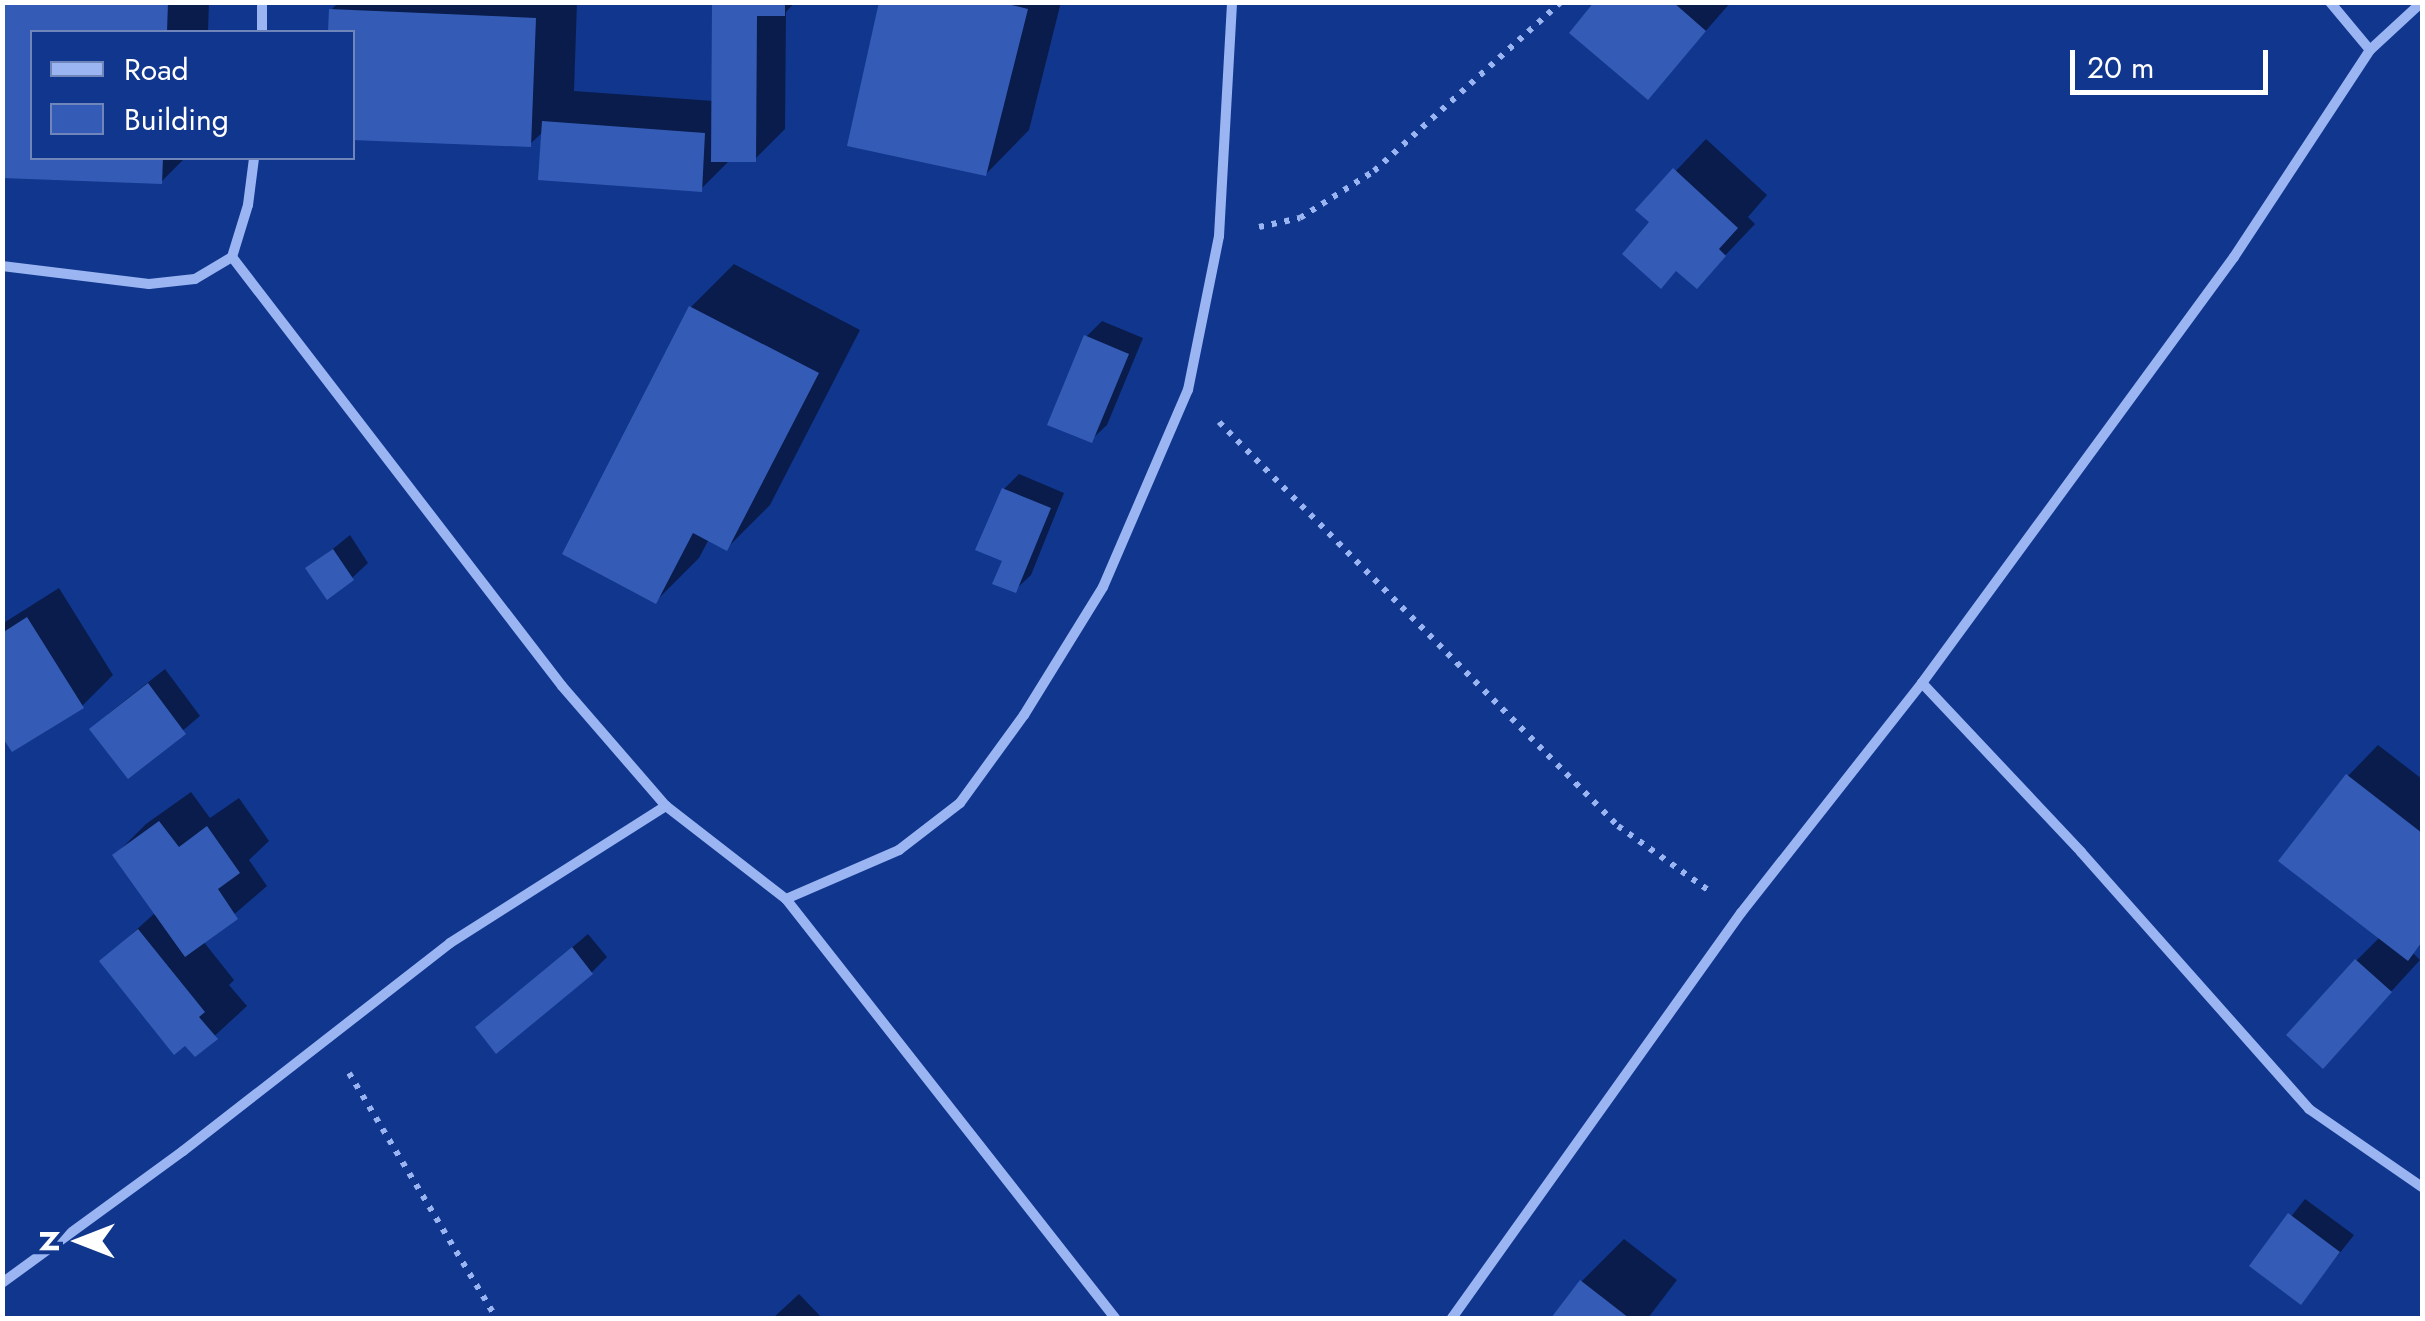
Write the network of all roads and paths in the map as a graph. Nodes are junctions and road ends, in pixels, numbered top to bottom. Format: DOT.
graph roads {
  1 [pos="262,2"];
  2 [pos="1232,2"];
  3 [pos="1561,2"];
  4 [pos="2330,2"];
  5 [pos="2422,2"];
  6 [pos="262,30"];
  7 [pos="2370,50"];
  8 [pos="254,160"];
  9 [pos="1219,236"];
  10 [pos="232,257"];
  11 [pos="2,266"];
  12 [pos="1188,390"];
  13 [pos="1922,682"];
  14 [pos="666,806"];
  15 [pos="786,899"];
  16 [pos="1741,913"];
  17 [pos="328,1038"];
  18 [pos="2422,1187"];
  19 [pos="2,1283"];
  20 [pos="496,1318"];
  21 [pos="1116,1318"];
  22 [pos="1452,1318"];
  1 -- 6 [label="street"];
  2 -- 9 [label="street"];
  3 -- 9 [label="path"];
  4 -- 7 [label="street"];
  5 -- 7 [label="street"];
  7 -- 13 [label="street"];
  8 -- 10 [label="street"];
  9 -- 12 [label="street"];
  10 -- 11 [label="street"];
  10 -- 14 [label="street"];
  12 -- 15 [label="street"];
  12 -- 16 [label="path"];
  13 -- 16 [label="street"];
  13 -- 18 [label="street"];
  14 -- 15 [label="street"];
  14 -- 17 [label="street"];
  15 -- 21 [label="street"];
  16 -- 22 [label="street"];
  17 -- 19 [label="street"];
  17 -- 20 [label="path"];
}
